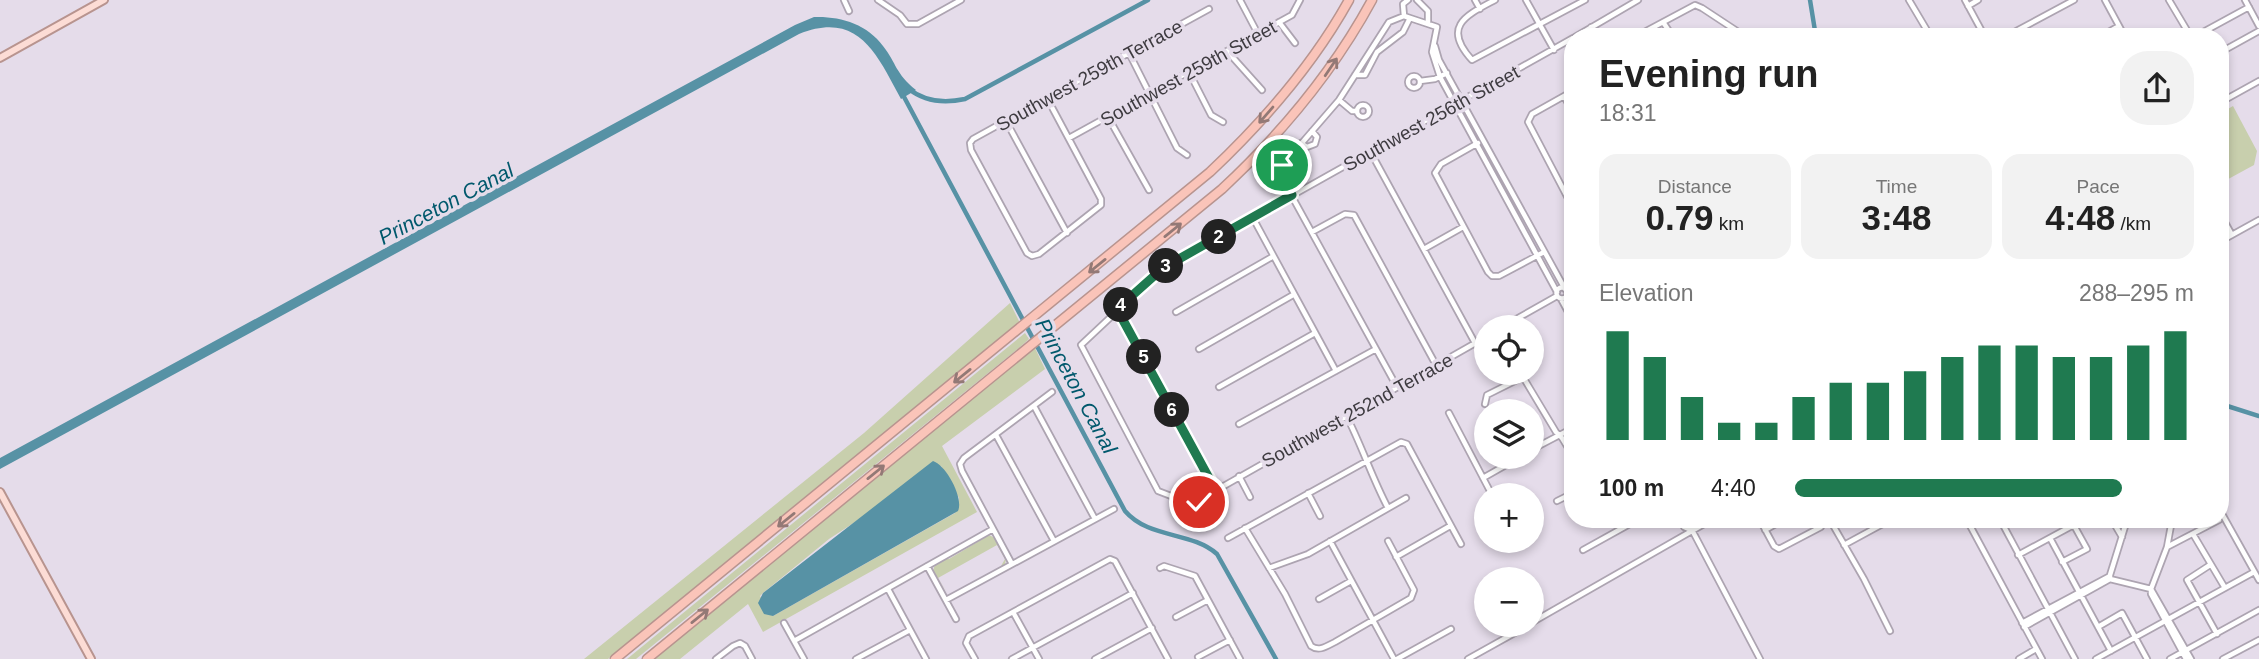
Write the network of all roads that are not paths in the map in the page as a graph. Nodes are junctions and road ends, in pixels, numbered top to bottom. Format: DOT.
graph roads {
  1 [pos="104,0"];
  2 [pos="844,0"];
  3 [pos="878,0"];
  4 [pos="961,0"];
  5 [pos="1240,0"];
  6 [pos="1300,0"];
  7 [pos="1349,0"];
  8 [pos="1373,0"];
  9 [pos="1408,0"];
  10 [pos="1417,0"];
  11 [pos="1475,0"];
  12 [pos="1495,0"];
  13 [pos="1526,0"];
  14 [pos="1584,0"];
  15 [pos="1638,0"];
  16 [pos="1978,0"];
  17 [pos="2074,0"];
  18 [pos="2105,0"];
  19 [pos="2245,0"];
  20 [pos="1909,1"];
  21 [pos="2172,1"];
  22 [pos="1966,3"];
  23 [pos="2249,7"];
  24 [pos="1209,9"];
  25 [pos="1480,9"];
  26 [pos="849,11"];
  27 [pos="1404,16"];
  28 [pos="1410,18"];
  29 [pos="1279,22"];
  30 [pos="1663,22"];
  31 [pos="1428,23"];
  32 [pos="1539,24"];
  33 [pos="2119,26"];
  34 [pos="1591,27"];
  35 [pos="1652,28"];
  36 [pos="1667,28"];
  37 [pos="1732,28"];
  38 [pos="1926,28"];
  39 [pos="1980,28"];
  40 [pos="2022,28"];
  41 [pos="2116,28"];
  42 [pos="2186,28"];
  43 [pos="2210,28"];
  44 [pos="2259,29"];
  45 [pos="1258,34"];
  46 [pos="1434,42"];
  47 [pos="1295,43"];
  48 [pos="1564,43"];
  49 [pos="2229,47"];
  50 [pos="1553,50"];
  51 [pos="1227,51"];
  52 [pos="1129,53"];
  53 [pos="0,58"];
  54 [pos="1189,72"];
  55 [pos="1447,73"];
  56 [pos="1355,75"];
  57 [pos="1440,76"];
  58 [pos="1420,81"];
  59 [pos="2259,81"];
  60 [pos="1262,90"];
  61 [pos="1151,93"];
  62 [pos="1564,96"];
  63 [pos="1047,98"];
  64 [pos="2229,98"];
  65 [pos="1339,100"];
  66 [pos="1462,100"];
  67 [pos="1454,104"];
  68 [pos="1356,111"];
  69 [pos="1108,117"];
  70 [pos="1006,121"];
  71 [pos="1223,122"];
  72 [pos="1312,131"];
  73 [pos="1069,138"];
  74 [pos="1483,141"];
  75 [pos="1301,143"];
  76 [pos="1477,144"];
  77 [pos="1370,151"];
  78 [pos="1187,155"];
  79 [pos="1149,190"];
  80 [pos="1564,192"];
  81 [pos="1292,195"];
  82 [pos="1252,218"];
  83 [pos="2259,220"];
  84 [pos="1464,227"];
  85 [pos="2229,230"];
  86 [pos="1312,232"];
  87 [pos="1067,233"];
  88 [pos="2232,235"];
  89 [pos="2229,237"];
  90 [pos="1424,249"];
  91 [pos="1544,251"];
  92 [pos="1537,255"];
  93 [pos="1272,257"];
  94 [pos="1564,287"];
  95 [pos="1564,290"];
  96 [pos="1293,295"];
  97 [pos="1558,295"];
  98 [pos="1564,298"];
  99 [pos="1564,305"];
  100 [pos="1117,309"];
  101 [pos="1176,312"];
  102 [pos="1523,315"];
  103 [pos="1315,333"];
  104 [pos="1474,341"];
  105 [pos="1474,344"];
  106 [pos="1199,349"];
  107 [pos="1376,349"];
  108 [pos="1436,365"];
  109 [pos="1336,371"];
  110 [pos="1219,387"];
  111 [pos="1397,387"];
  112 [pos="1052,392"];
  113 [pos="1486,399"];
  114 [pos="1538,399"];
  115 [pos="1034,406"];
  116 [pos="1544,410"];
  117 [pos="1449,413"];
  118 [pos="1346,415"];
  119 [pos="1239,424"];
  120 [pos="1564,432"];
  121 [pos="996,435"];
  122 [pos="1558,435"];
  123 [pos="1544,443"];
  124 [pos="1564,443"];
  125 [pos="1366,460"];
  126 [pos="1499,469"];
  127 [pos="1239,476"];
  128 [pos="1483,478"];
  129 [pos="1486,483"];
  130 [pos="1216,491"];
  131 [pos="0,492"];
  132 [pos="1308,493"];
  133 [pos="1250,497"];
  134 [pos="1406,498"];
  135 [pos="1564,498"];
  136 [pos="1558,501"];
  137 [pos="1192,504"];
  138 [pos="1114,509"];
  139 [pos="1388,509"];
  140 [pos="1320,516"];
  141 [pos="1095,519"];
  142 [pos="1450,526"];
  143 [pos="1245,528"];
  144 [pos="1623,528"];
  145 [pos="1687,528"];
  146 [pos="1696,528"];
  147 [pos="1769,528"];
  148 [pos="1813,528"];
  149 [pos="1834,528"];
  150 [pos="1875,528"];
  151 [pos="1971,528"];
  152 [pos="2004,528"];
  153 [pos="2064,528"];
  154 [pos="2075,528"];
  155 [pos="2116,528"];
  156 [pos="2125,528"];
  157 [pos="2170,528"];
  158 [pos="2203,528"];
  159 [pos="2228,528"];
  160 [pos="993,529"];
  161 [pos="1692,530"];
  162 [pos="1765,530"];
  163 [pos="2193,534"];
  164 [pos="1228,538"];
  165 [pos="2050,538"];
  166 [pos="2122,538"];
  167 [pos="1054,541"];
  168 [pos="1330,541"];
  169 [pos="1388,541"];
  170 [pos="1461,544"];
  171 [pos="1844,545"];
  172 [pos="2166,547"];
  173 [pos="1583,550"];
  174 [pos="2018,555"];
  175 [pos="1396,557"];
  176 [pos="2062,562"];
  177 [pos="1012,564"];
  178 [pos="2210,565"];
  179 [pos="928,566"];
  180 [pos="1160,568"];
  181 [pos="1269,568"];
  182 [pos="2255,572"];
  183 [pos="2110,578"];
  184 [pos="2259,580"];
  185 [pos="1351,581"];
  186 [pos="2225,588"];
  187 [pos="888,589"];
  188 [pos="2151,589"];
  189 [pos="1133,593"];
  190 [pos="2080,594"];
  191 [pos="1319,599"];
  192 [pos="946,600"];
  193 [pos="1208,600"];
  194 [pos="2200,602"];
  195 [pos="2259,610"];
  196 [pos="2049,611"];
  197 [pos="1013,612"];
  198 [pos="1544,616"];
  199 [pos="1176,617"];
  200 [pos="956,619"];
  201 [pos="1374,620"];
  202 [pos="2167,620"];
  203 [pos="784,623"];
  204 [pos="2023,625"];
  205 [pos="2098,626"];
  206 [pos="1152,628"];
  207 [pos="1451,629"];
  208 [pos="910,630"];
  209 [pos="1890,631"];
  210 [pos="2217,634"];
  211 [pos="1509,637"];
  212 [pos="2135,637"];
  213 [pos="1230,640"];
  214 [pos="2259,640"];
  215 [pos="794,641"];
  216 [pos="1032,648"];
  217 [pos="2037,649"];
  218 [pos="2111,651"];
  219 [pos="2184,651"];
  220 [pos="1198,657"];
  221 [pos="1477,657"];
  222 [pos="91,659"];
  223 [pos="615,659"];
  224 [pos="647,659"];
  225 [pos="716,659"];
  226 [pos="752,659"];
  227 [pos="804,659"];
  228 [pos="856,659"];
  229 [pos="926,659"];
  230 [pos="975,659"];
  231 [pos="1012,659"];
  232 [pos="1039,659"];
  233 [pos="1096,659"];
  234 [pos="1168,659"];
  235 [pos="1240,659"];
  236 [pos="1395,659"];
  237 [pos="1468,659"];
  238 [pos="1760,659"];
  239 [pos="2019,659"];
  240 [pos="2042,659"];
  241 [pos="2075,659"];
  242 [pos="2096,659"];
  243 [pos="2147,659"];
  244 [pos="2169,659"];
  245 [pos="2188,659"];
  246 [pos="2223,659"];
  1 -- 53 [label="main road"];
  2 -- 26 [label="street"];
  3 -- 4 [label="street"];
  5 -- 45 [label="street"];
  6 -- 29 [label="street, Southwest 259th Street"];
  7 -- 223 [label="highway, one-way"];
  224 -- 8 [label="highway, one-way"];
  9 -- 27 [label="street"];
  10 -- 31 [label="street"];
  11 -- 25 [label="street"];
  12 -- 25 [label="street"];
  13 -- 32 [label="street"];
  14 -- 32 [label="street"];
  15 -- 34 [label="street, Southwest 256th Street"];
  16 -- 22 [label="street"];
  17 -- 40 [label="street"];
  18 -- 33 [label="street"];
  19 -- 23 [label="street"];
  20 -- 38 [label="street"];
  21 -- 42 [label="street"];
  22 -- 39 [label="street"];
  23 -- 43 [label="street"];
  23 -- 44 [label="street"];
  24 -- 52 [label="street, Southwest 259th Terrace"];
  25 -- 32 [label="street"];
  27 -- 28 [label="street"];
  27 -- 56 [label="street"];
  28 -- 31 [label="street"];
  28 -- 56 [label="street"];
  29 -- 45 [label="street, Southwest 259th Street"];
  29 -- 47 [label="street"];
  30 -- 35 [label="street"];
  30 -- 36 [label="street"];
  30 -- 37 [label="street"];
  31 -- 46 [label="street"];
  32 -- 50 [label="street"];
  33 -- 41 [label="street"];
  44 -- 49 [label="street"];
  45 -- 51 [label="street, Southwest 259th Street"];
  46 -- 55 [label="street"];
  46 -- 57 [label="street"];
  48 -- 50 [label="street, Southwest 256th Street"];
  50 -- 66 [label="street, Southwest 256th Street"];
  51 -- 54 [label="street, Southwest 259th Street"];
  51 -- 60 [label="street"];
  52 -- 61 [label="street"];
  52 -- 63 [label="street, Southwest 259th Terrace"];
  54 -- 61 [label="street, Southwest 259th Street"];
  54 -- 71 [label="street"];
  55 -- 57 [label="street"];
  55 -- 66 [label="street"];
  56 -- 65 [label="street"];
  57 -- 58 [label="street"];
  57 -- 67 [label="street"];
  59 -- 64 [label="street"];
  61 -- 69 [label="street, Southwest 259th Street"];
  61 -- 78 [label="street"];
  62 -- 80 [label="street"];
  63 -- 70 [label="street, Southwest 259th Terrace"];
  63 -- 73 [label="street"];
  65 -- 68 [label="street"];
  65 -- 72 [label="street"];
  66 -- 67 [label="street, Southwest 256th Street"];
  66 -- 74 [label="street"];
  67 -- 76 [label="street"];
  67 -- 77 [label="street, Southwest 256th Street"];
  69 -- 73 [label="street, Southwest 259th Street"];
  69 -- 79 [label="street"];
  70 -- 87 [label="street"];
  70 -- 87 [label="street, Southwest 259th Terrace"];
  72 -- 75 [label="street"];
  72 -- 75 [label="street"];
  73 -- 87 [label="street"];
  74 -- 76 [label="street"];
  74 -- 91 [label="street"];
  75 -- 81 [label="street"];
  76 -- 84 [label="street"];
  76 -- 92 [label="street"];
  77 -- 81 [label="street, Southwest 256th Street"];
  77 -- 90 [label="street"];
  81 -- 82 [label="street, Southwest 256th Street"];
  81 -- 86 [label="street"];
  82 -- 93 [label="street"];
  82 -- 100 [label="street, Southwest 256th Street"];
  83 -- 88 [label="street"];
  84 -- 90 [label="street"];
  84 -- 92 [label="street"];
  85 -- 88 [label="street"];
  86 -- 107 [label="street"];
  86 -- 108 [label="street"];
  88 -- 89 [label="street"];
  90 -- 104 [label="street"];
  91 -- 92 [label="street"];
  91 -- 94 [label="street"];
  92 -- 97 [label="street"];
  93 -- 96 [label="street"];
  93 -- 101 [label="street"];
  95 -- 97 [label="street"];
  96 -- 103 [label="street"];
  96 -- 106 [label="street"];
  97 -- 98 [label="street"];
  97 -- 99 [label="street"];
  97 -- 102 [label="street"];
  100 -- 130 [label="street"];
  100 -- 137 [label="street, Southwest 256th Street"];
  103 -- 109 [label="street"];
  103 -- 110 [label="street"];
  105 -- 108 [label="street, Southwest 252nd Terrace"];
  107 -- 109 [label="street"];
  107 -- 111 [label="street"];
  108 -- 111 [label="street, Southwest 252nd Terrace"];
  109 -- 119 [label="street"];
  111 -- 118 [label="street, Southwest 252nd Terrace"];
  112 -- 115 [label="street"];
  113 -- 114 [label="street"];
  115 -- 121 [label="street"];
  115 -- 141 [label="street"];
  116 -- 122 [label="street"];
  117 -- 128 [label="street"];
  118 -- 125 [label="street"];
  118 -- 127 [label="street, Southwest 252nd Terrace"];
  120 -- 122 [label="street"];
  121 -- 160 [label="street"];
  121 -- 167 [label="street"];
  122 -- 123 [label="street"];
  122 -- 124 [label="street"];
  125 -- 132 [label="street"];
  125 -- 139 [label="street"];
  125 -- 142 [label="street"];
  126 -- 128 [label="street"];
  127 -- 130 [label="street, Southwest 252nd Terrace"];
  127 -- 133 [label="street"];
  128 -- 129 [label="street"];
  130 -- 137 [label="street, Southwest 252nd Terrace"];
  131 -- 222 [label="main road"];
  132 -- 140 [label="street"];
  132 -- 143 [label="street"];
  134 -- 139 [label="street"];
  135 -- 136 [label="street"];
  138 -- 141 [label="street"];
  139 -- 168 [label="street"];
  141 -- 167 [label="street"];
  142 -- 170 [label="street"];
  142 -- 175 [label="street"];
  143 -- 164 [label="street"];
  143 -- 181 [label="street"];
  144 -- 173 [label="street"];
  145 -- 161 [label="street"];
  146 -- 161 [label="street"];
  147 -- 162 [label="street"];
  148 -- 162 [label="street"];
  149 -- 171 [label="street"];
  150 -- 171 [label="street"];
  151 -- 204 [label="street"];
  152 -- 174 [label="street"];
  153 -- 165 [label="street"];
  154 -- 176 [label="street"];
  155 -- 166 [label="street"];
  156 -- 166 [label="street"];
  157 -- 172 [label="street"];
  158 -- 163 [label="street"];
  159 -- 182 [label="street"];
  160 -- 177 [label="street"];
  160 -- 179 [label="street"];
  161 -- 198 [label="street"];
  161 -- 238 [label="street"];
  163 -- 172 [label="street"];
  163 -- 178 [label="street"];
  165 -- 174 [label="street"];
  165 -- 176 [label="street"];
  166 -- 183 [label="street"];
  167 -- 177 [label="street"];
  168 -- 181 [label="street"];
  168 -- 185 [label="street"];
  169 -- 175 [label="street"];
  171 -- 209 [label="street"];
  172 -- 188 [label="street"];
  174 -- 196 [label="street"];
  175 -- 201 [label="street"];
  176 -- 190 [label="street"];
  177 -- 192 [label="street"];
  178 -- 186 [label="street"];
  178 -- 194 [label="street"];
  179 -- 187 [label="street"];
  179 -- 192 [label="street"];
  180 -- 193 [label="street"];
  181 -- 201 [label="street"];
  182 -- 184 [label="street"];
  182 -- 186 [label="street"];
  183 -- 188 [label="street"];
  183 -- 190 [label="street"];
  185 -- 191 [label="street"];
  185 -- 201 [label="street"];
  186 -- 194 [label="street"];
  187 -- 208 [label="street"];
  187 -- 215 [label="street"];
  188 -- 202 [label="street"];
  189 -- 197 [label="street"];
  189 -- 206 [label="street"];
  189 -- 216 [label="street"];
  190 -- 196 [label="street"];
  190 -- 205 [label="street"];
  192 -- 200 [label="street"];
  193 -- 199 [label="street"];
  193 -- 213 [label="street"];
  194 -- 202 [label="street"];
  194 -- 210 [label="street"];
  195 -- 210 [label="street"];
  196 -- 204 [label="street"];
  196 -- 241 [label="street"];
  197 -- 216 [label="street"];
  197 -- 230 [label="street"];
  201 -- 236 [label="street"];
  202 -- 212 [label="street"];
  202 -- 219 [label="street"];
  203 -- 215 [label="street"];
  204 -- 217 [label="street"];
  205 -- 212 [label="street"];
  205 -- 218 [label="street"];
  206 -- 233 [label="street"];
  206 -- 234 [label="street"];
  207 -- 236 [label="street"];
  208 -- 228 [label="street"];
  208 -- 229 [label="street"];
  210 -- 219 [label="street"];
  211 -- 221 [label="street"];
  212 -- 218 [label="street"];
  212 -- 243 [label="street"];
  213 -- 220 [label="street"];
  213 -- 235 [label="street"];
  214 -- 246 [label="street"];
  215 -- 227 [label="street"];
  216 -- 231 [label="street"];
  216 -- 232 [label="street"];
  217 -- 239 [label="street"];
  217 -- 240 [label="street"];
  218 -- 242 [label="street"];
  219 -- 244 [label="street"];
  219 -- 245 [label="street"];
  221 -- 237 [label="street"];
  225 -- 226 [label="street"];
}
